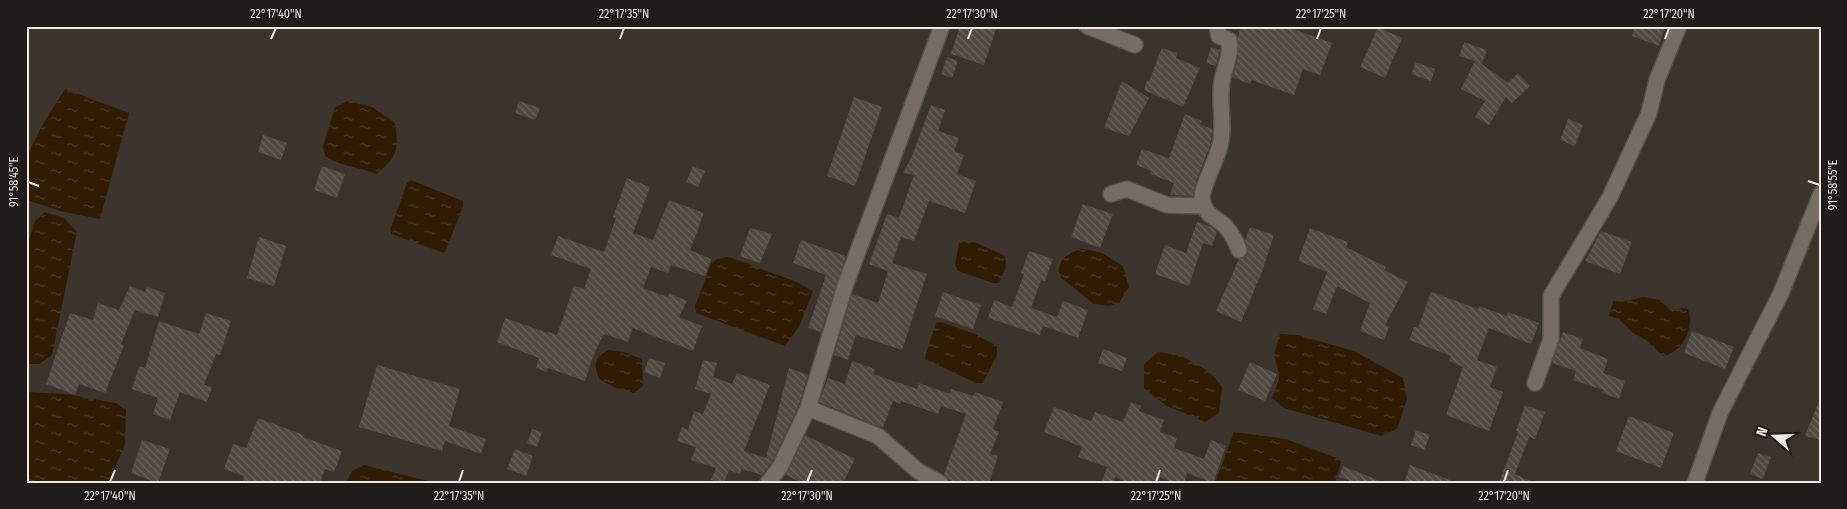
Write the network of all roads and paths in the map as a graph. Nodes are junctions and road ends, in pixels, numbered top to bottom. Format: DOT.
graph roads {
  1 [pos="942,26"];
  2 [pos="1087,26"];
  3 [pos="1217,26"];
  4 [pos="1679,26"];
  5 [pos="1135,44"];
  6 [pos="1111,194"];
  7 [pos="1821,194"];
  8 [pos="1204,206"];
  9 [pos="1239,250"];
  10 [pos="1535,383"];
  11 [pos="808,408"];
  12 [pos="768,483"];
  13 [pos="940,483"];
  14 [pos="1695,483"];
  1 -- 11 [label="street"];
  2 -- 5 [label="street"];
  3 -- 8 [label="street"];
  4 -- 10 [label="street"];
  6 -- 8 [label="street"];
  7 -- 14 [label="street"];
  8 -- 9 [label="street"];
  11 -- 12 [label="street"];
  11 -- 13 [label="street"];
}
